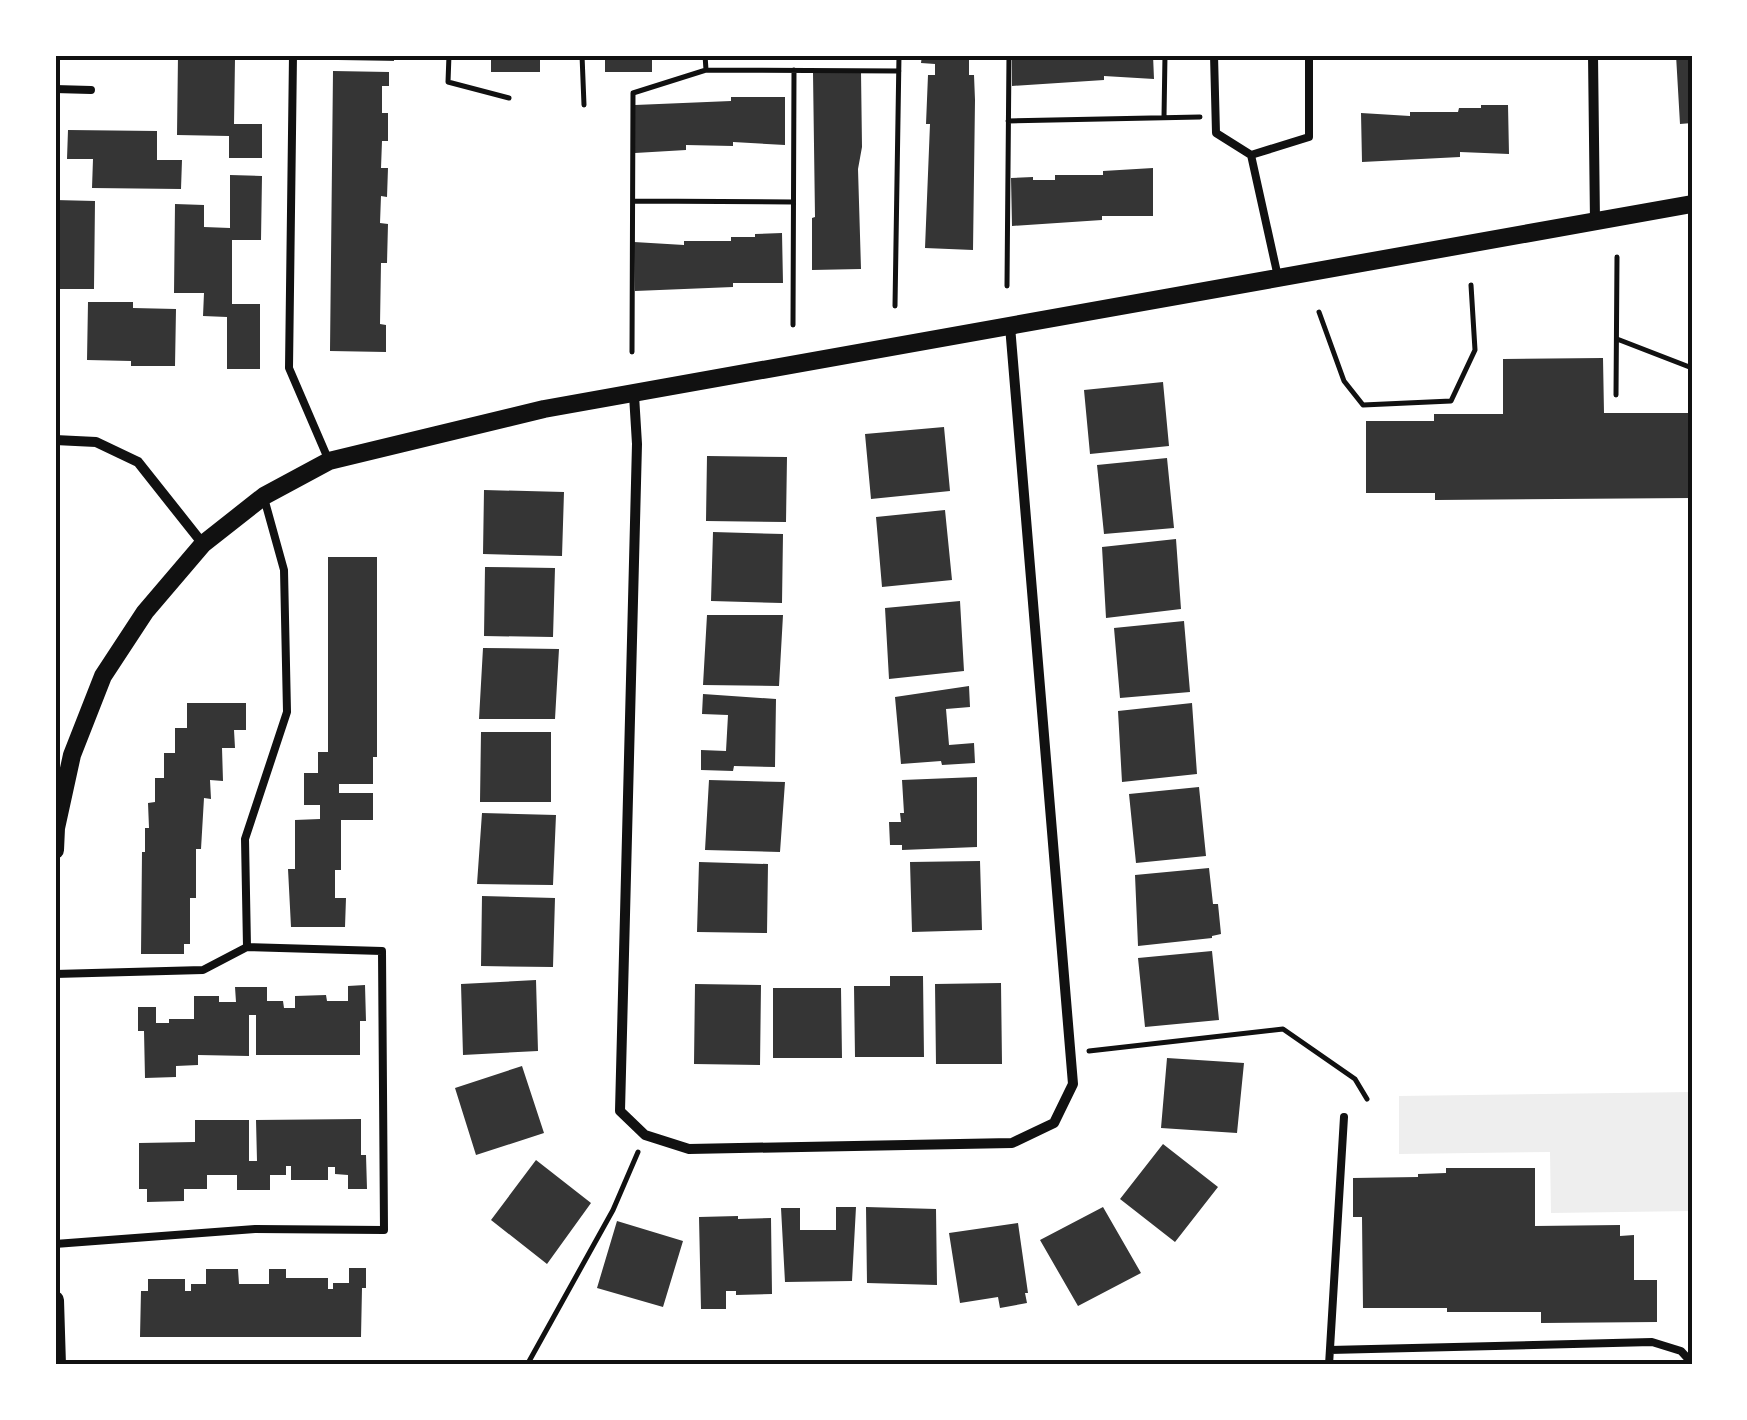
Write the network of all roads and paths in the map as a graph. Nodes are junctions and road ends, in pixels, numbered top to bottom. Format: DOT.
graph roads {
  1 [pos="293,55"];
  2 [pos="449,55"];
  3 [pos="582,55"];
  4 [pos="705,55"];
  5 [pos="899,55"];
  6 [pos="1009,55"];
  7 [pos="1165,55"];
  8 [pos="1214,55"];
  9 [pos="1309,55"];
  10 [pos="1592,55"];
  11 [pos="706,70"];
  12 [pos="794,70"];
  13 [pos="899,70"];
  14 [pos="55,89"];
  15 [pos="91,90"];
  16 [pos="508,98"];
  17 [pos="584,105"];
  18 [pos="1215,117"];
  19 [pos="1164,118"];
  20 [pos="1008,122"];
  21 [pos="1251,155"];
  22 [pos="633,201"];
  23 [pos="793,202"];
  24 [pos="1692,204"];
  25 [pos="1595,222"];
  26 [pos="1617,258"];
  27 [pos="1278,277"];
  28 [pos="1471,285"];
  29 [pos="1007,286"];
  30 [pos="895,306"];
  31 [pos="1319,312"];
  32 [pos="793,324"];
  33 [pos="1010,326"];
  34 [pos="1616,339"];
  35 [pos="632,352"];
  36 [pos="1692,368"];
  37 [pos="634,394"];
  38 [pos="1616,395"];
  39 [pos="55,440"];
  40 [pos="330,461"];
  41 [pos="264,496"];
  42 [pos="203,544"];
  43 [pos="55,850"];
  44 [pos="247,946"];
  45 [pos="55,974"];
  46 [pos="1071,1053"];
  47 [pos="1367,1099"];
  48 [pos="1344,1116"];
  49 [pos="645,1135"];
  50 [pos="55,1244"];
  51 [pos="55,1300"];
  52 [pos="1330,1350"];
  53 [pos="1692,1363"];
  54 [pos="57,1365"];
  55 [pos="527,1365"];
  56 [pos="1329,1365"];
  1 -- 40 [label="lane"];
  2 -- 16 [label="path"];
  3 -- 17 [label="path"];
  4 -- 11 [label="path"];
  5 -- 13 [label="path"];
  6 -- 20 [label="path"];
  7 -- 19 [label="path"];
  8 -- 18 [label="lane"];
  9 -- 21 [label="lane"];
  10 -- 25 [label="street"];
  11 -- 12 [label="path"];
  11 -- 22 [label="path"];
  12 -- 13 [label="path"];
  12 -- 23 [label="path"];
  13 -- 30 [label="path"];
  14 -- 15 [label="lane"];
  18 -- 19 [label="path"];
  18 -- 21 [label="lane"];
  19 -- 20 [label="path"];
  20 -- 29 [label="path"];
  21 -- 27 [label="lane"];
  22 -- 23 [label="path"];
  22 -- 35 [label="path"];
  23 -- 32 [label="path"];
  24 -- 25 [label="street"];
  25 -- 27 [label="street"];
  26 -- 34 [label="path"];
  27 -- 33 [label="street"];
  28 -- 31 [label="path"];
  33 -- 37 [label="street"];
  33 -- 46 [label="street"];
  34 -- 36 [label="path"];
  34 -- 38 [label="path"];
  37 -- 40 [label="street"];
  37 -- 49 [label="street"];
  39 -- 42 [label="street"];
  40 -- 41 [label="street"];
  41 -- 42 [label="street"];
  41 -- 44 [label="lane"];
  42 -- 43 [label="street"];
  44 -- 45 [label="lane"];
  44 -- 50 [label="lane"];
  46 -- 47 [label="path"];
  46 -- 49 [label="street"];
  48 -- 52 [label="lane"];
  49 -- 55 [label="path"];
  51 -- 54 [label="street"];
  52 -- 53 [label="lane"];
  52 -- 56 [label="lane"];
}
